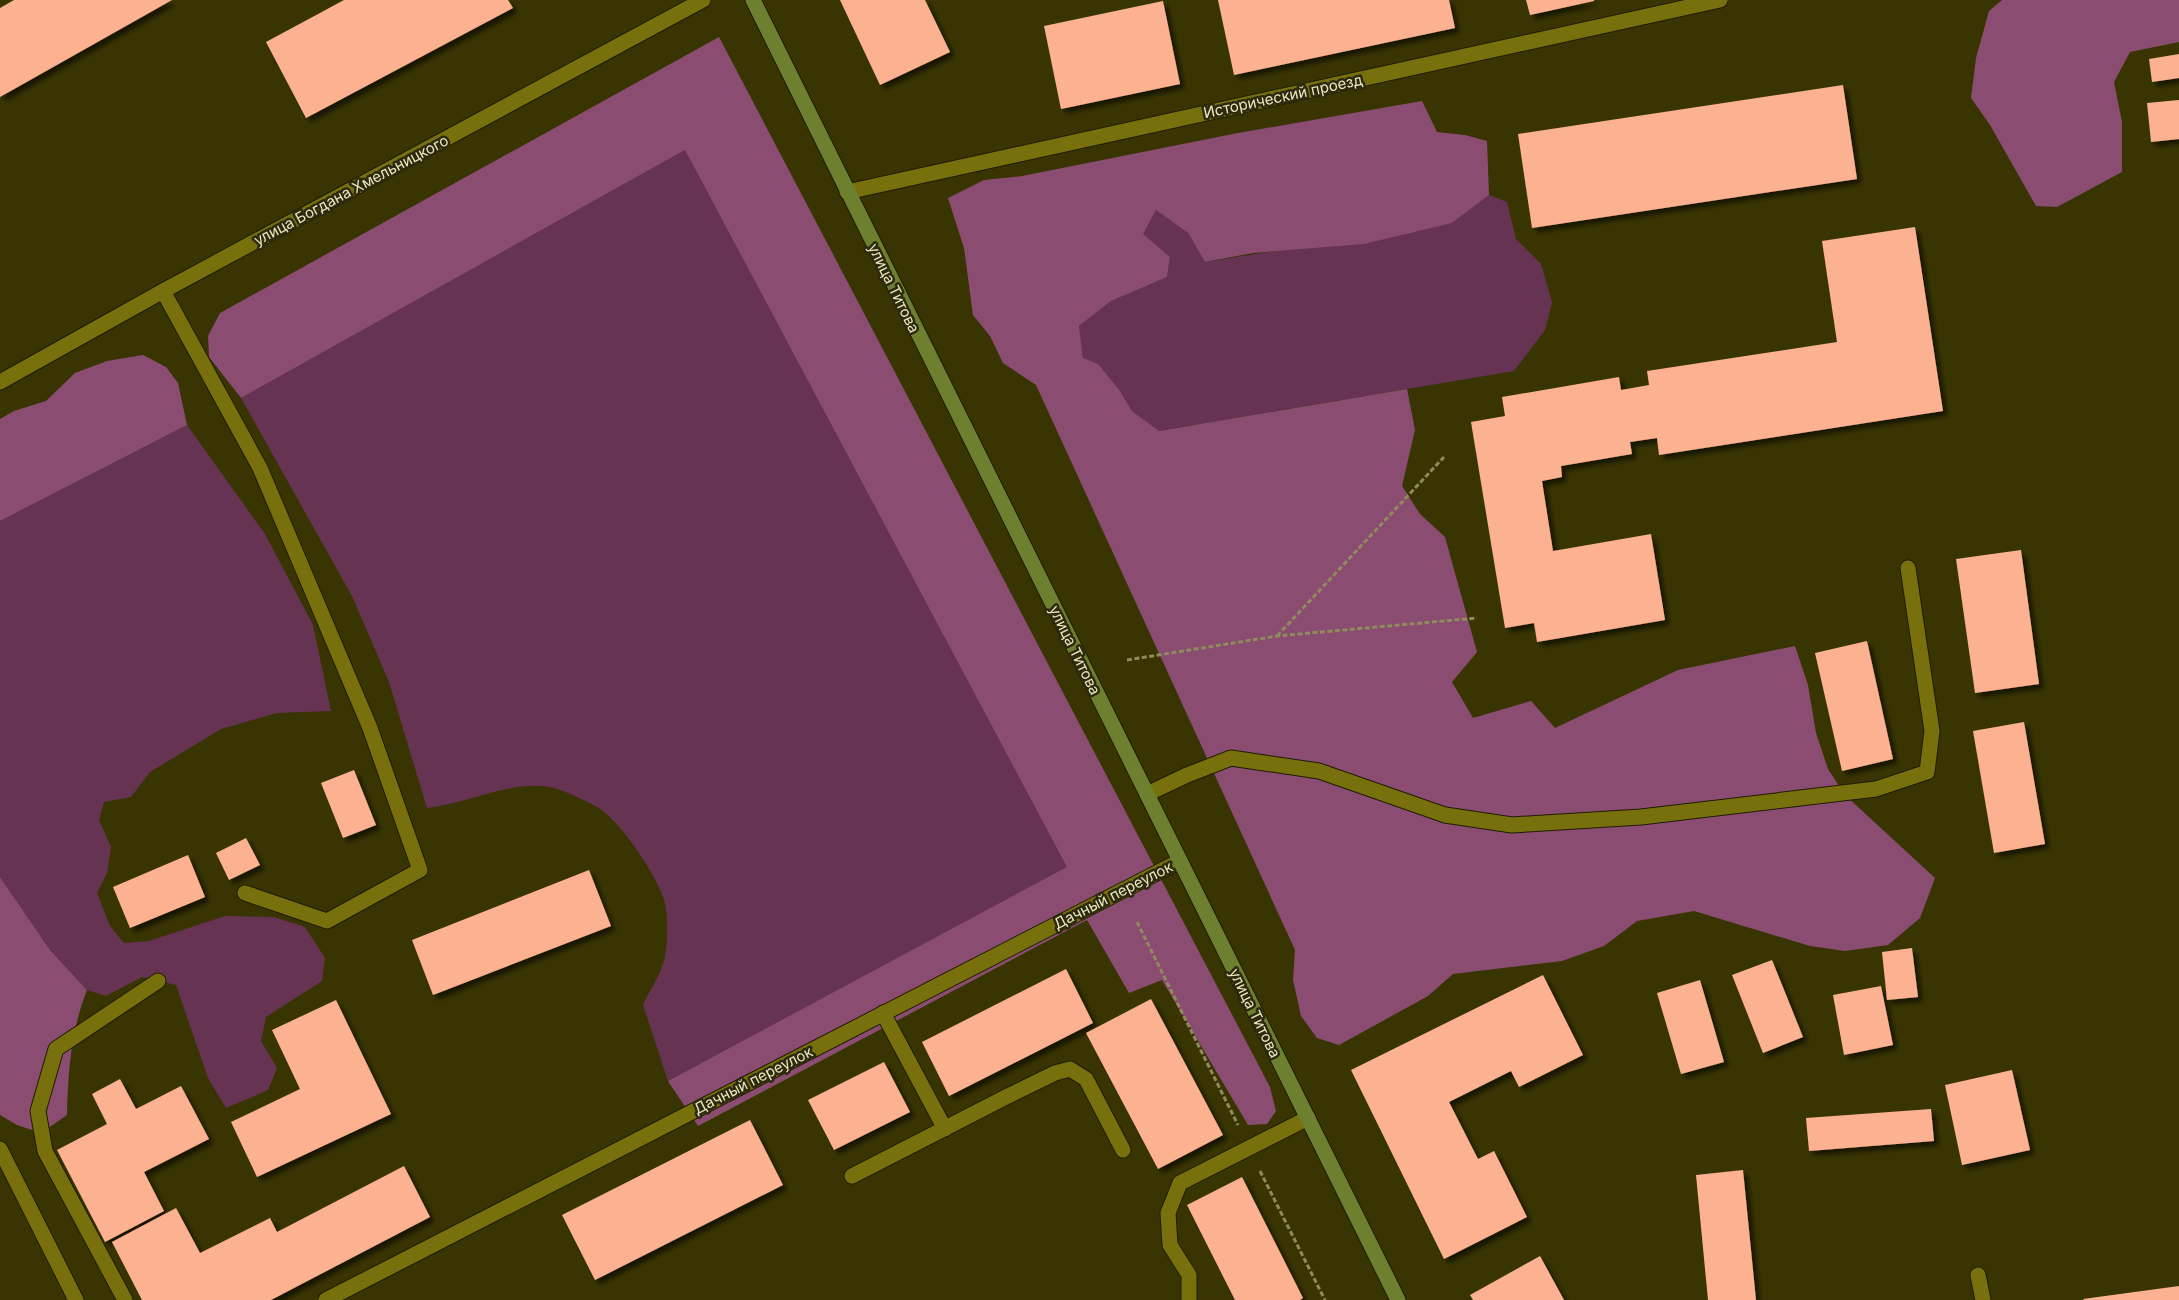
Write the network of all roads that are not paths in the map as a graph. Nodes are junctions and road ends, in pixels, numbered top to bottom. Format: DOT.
graph roads {
  1 [pos="702,0"];
  2 [pos="753,0"];
  3 [pos="1720,0"];
  4 [pos="847,192"];
  5 [pos="162,291"];
  6 [pos="0,382"];
  7 [pos="1908,568"];
  8 [pos="1146,794"];
  9 [pos="1180,861"];
  10 [pos="245,892"];
  11 [pos="158,981"];
  12 [pos="883,1013"];
  13 [pos="1308,1118"];
  14 [pos="944,1129"];
  15 [pos="0,1149"];
  16 [pos="1124,1150"];
  17 [pos="852,1176"];
  18 [pos="1978,1275"];
  19 [pos="76,1300"];
  20 [pos="125,1300"];
  21 [pos="326,1300"];
  22 [pos="1189,1300"];
  23 [pos="1398,1300"];
  24 [pos="1983,1300"];
  1 -- 5 [label="street, улица Богдана Хмельницкого"];
  2 -- 4 [label="main road, улица Титова"];
  3 -- 4 [label="street, Исторический проезд"];
  4 -- 8 [label="main road, улица Титова"];
  5 -- 6 [label="street, улица Богдана Хмельницкого"];
  5 -- 10 [label="street"];
  7 -- 8 [label="street"];
  8 -- 9 [label="main road, улица Титова"];
  9 -- 12 [label="street, Дачный переулок"];
  9 -- 13 [label="main road, улица Титова"];
  11 -- 20 [label="street"];
  12 -- 14 [label="street"];
  12 -- 21 [label="street, Дачный переулок"];
  13 -- 22 [label="street"];
  13 -- 23 [label="main road, улица Титова"];
  14 -- 16 [label="street"];
  14 -- 17 [label="street"];
  15 -- 19 [label="street"];
  18 -- 24 [label="street"];
}
